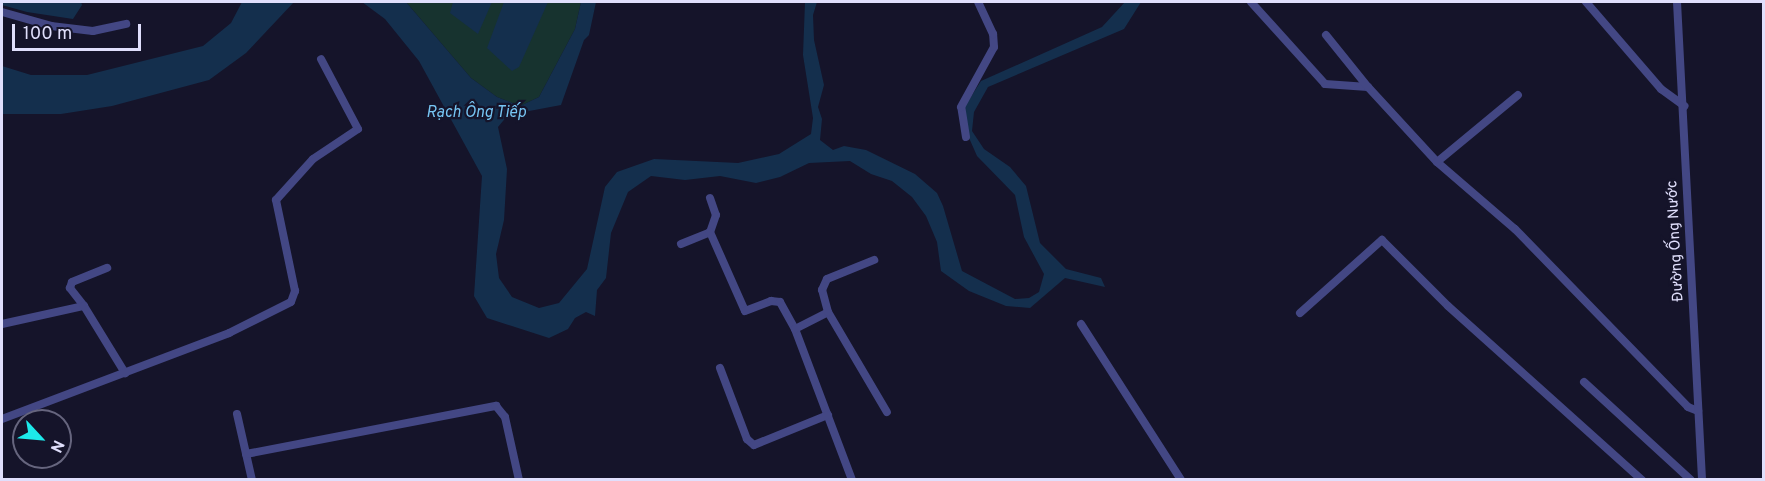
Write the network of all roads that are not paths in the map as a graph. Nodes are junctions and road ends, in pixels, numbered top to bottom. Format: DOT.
graph roads {
  1 [pos="978,2"];
  2 [pos="1251,2"];
  3 [pos="1586,2"];
  4 [pos="1677,2"];
  5 [pos="2,12"];
  6 [pos="126,24"];
  7 [pos="1326,35"];
  8 [pos="321,59"];
  9 [pos="1368,87"];
  10 [pos="1518,95"];
  11 [pos="1684,106"];
  12 [pos="966,137"];
  13 [pos="1437,162"];
  14 [pos="710,198"];
  15 [pos="710,232"];
  16 [pos="681,244"];
  17 [pos="874,260"];
  18 [pos="107,268"];
  19 [pos="84,306"];
  20 [pos="828,312"];
  21 [pos="1300,314"];
  22 [pos="2,324"];
  23 [pos="1081,324"];
  24 [pos="795,329"];
  25 [pos="720,368"];
  26 [pos="125,372"];
  27 [pos="1584,382"];
  28 [pos="1698,411"];
  29 [pos="887,412"];
  30 [pos="237,414"];
  31 [pos="828,415"];
  32 [pos="2,419"];
  33 [pos="246,454"];
  34 [pos="252,480"];
  35 [pos="519,480"];
  36 [pos="852,480"];
  37 [pos="1181,480"];
  38 [pos="1642,480"];
  39 [pos="1691,480"];
  40 [pos="1702,480"];
  1 -- 12 [label="street"];
  2 -- 9 [label="street"];
  3 -- 11 [label="street"];
  4 -- 11 [label="street, Đường Ống Nước"];
  5 -- 6 [label="street"];
  7 -- 9 [label="street"];
  8 -- 26 [label="street"];
  9 -- 13 [label="street"];
  10 -- 13 [label="street"];
  11 -- 28 [label="street, Đường Ống Nước"];
  13 -- 28 [label="street"];
  14 -- 15 [label="street"];
  15 -- 16 [label="street"];
  15 -- 24 [label="street"];
  17 -- 20 [label="street"];
  18 -- 19 [label="street"];
  19 -- 22 [label="street"];
  19 -- 26 [label="street"];
  20 -- 24 [label="street"];
  20 -- 29 [label="street"];
  21 -- 38 [label="street"];
  23 -- 37 [label="street"];
  24 -- 31 [label="street"];
  25 -- 31 [label="street"];
  26 -- 32 [label="street"];
  27 -- 39 [label="street"];
  28 -- 40 [label="street, Đường Ống Nước"];
  30 -- 33 [label="street"];
  31 -- 36 [label="street"];
  33 -- 34 [label="street"];
  33 -- 35 [label="street"];
}
